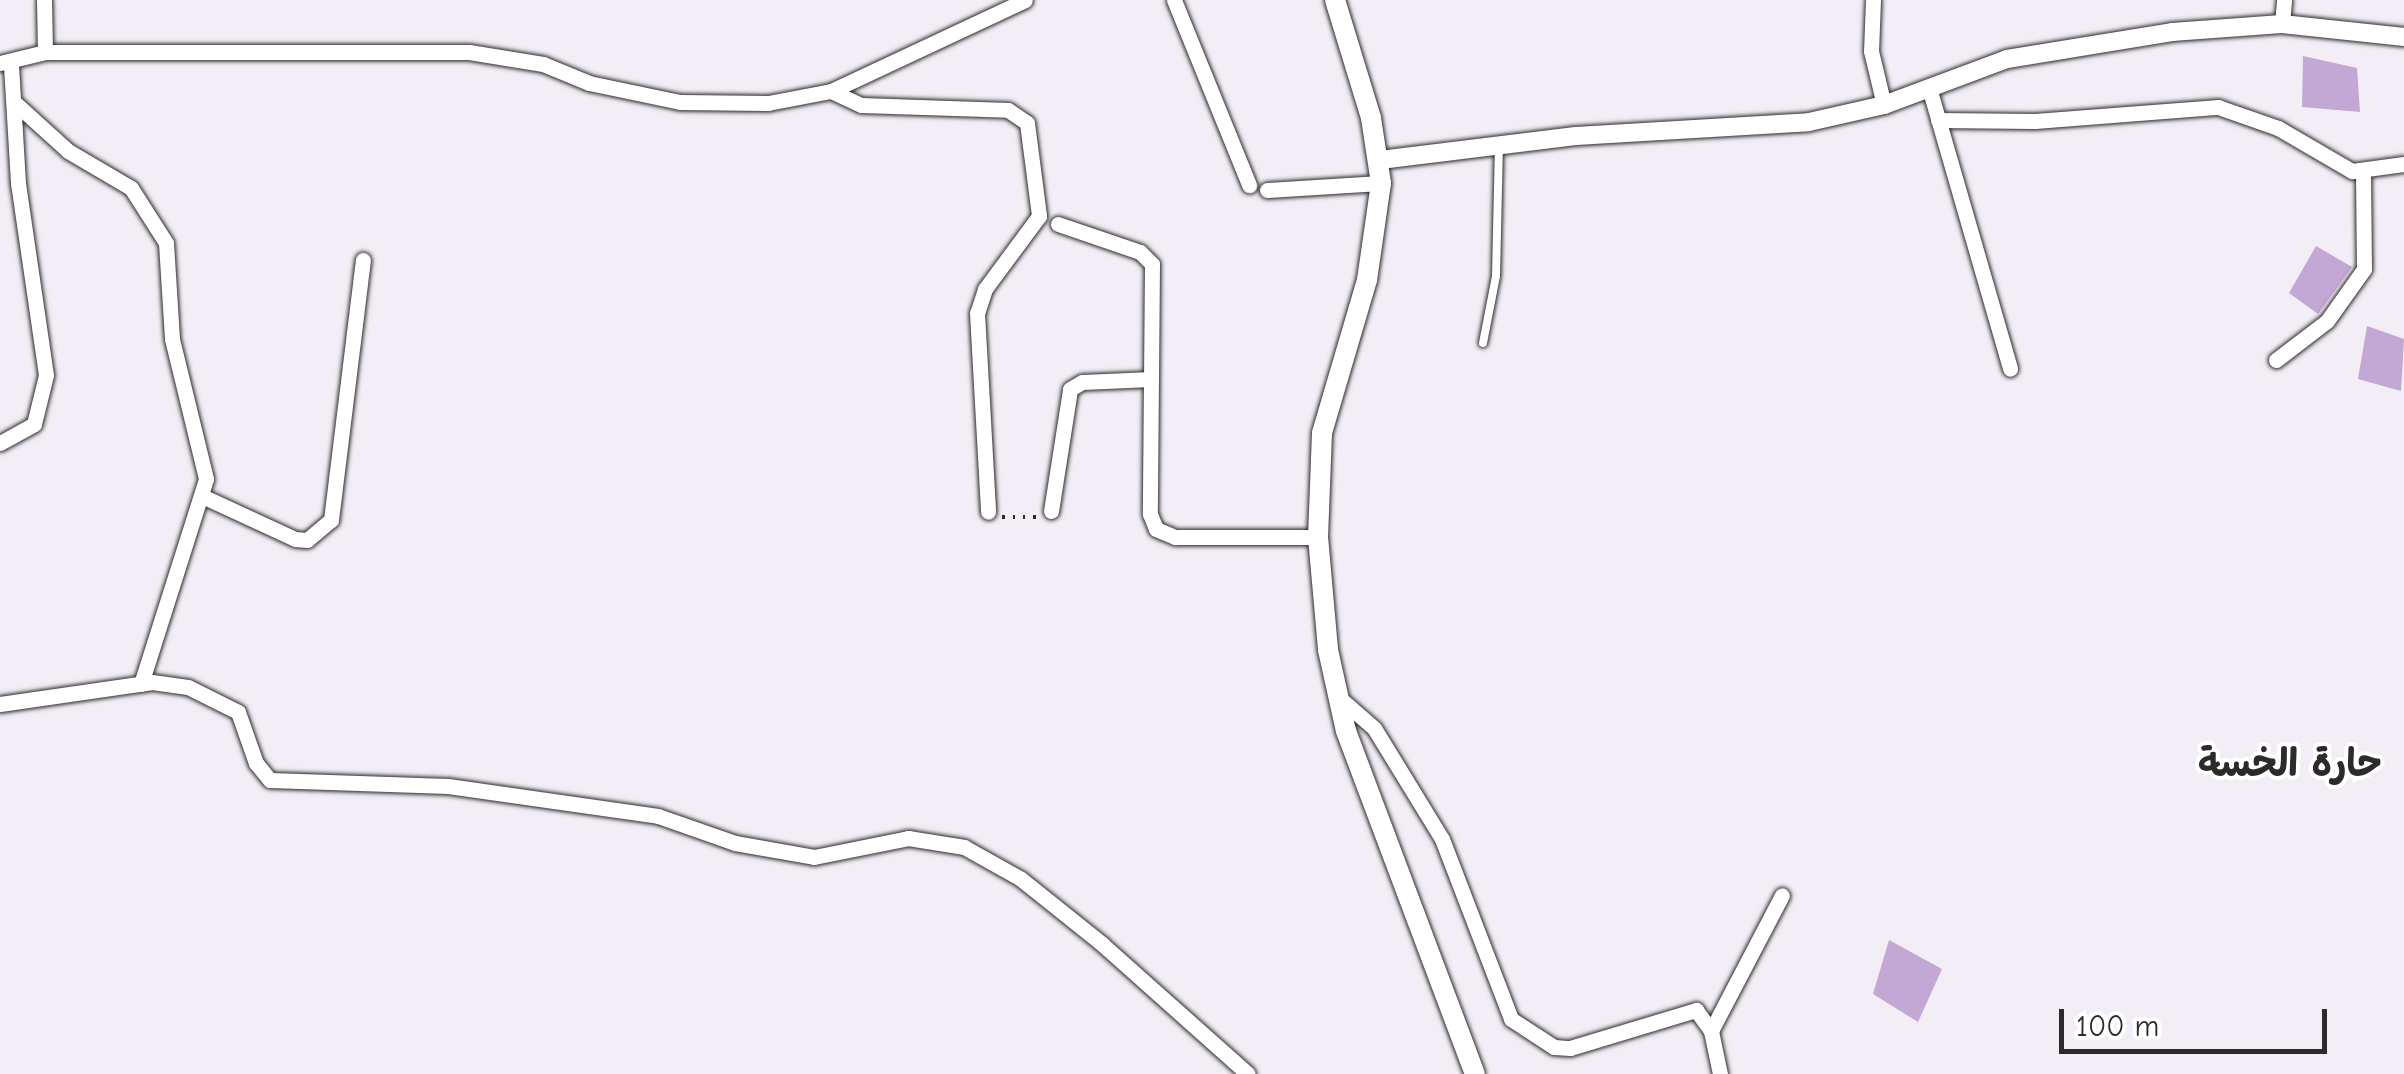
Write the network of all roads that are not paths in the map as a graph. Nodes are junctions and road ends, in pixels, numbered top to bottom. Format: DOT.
graph roads {
  1 [pos="44,0"];
  2 [pos="1026,0"];
  3 [pos="1174,0"];
  4 [pos="1335,0"];
  5 [pos="1873,0"];
  6 [pos="2284,0"];
  7 [pos="2282,24"];
  8 [pos="2404,37"];
  9 [pos="45,52"];
  10 [pos="6,64"];
  11 [pos="830,90"];
  12 [pos="1930,90"];
  13 [pos="14,102"];
  14 [pos="1884,105"];
  15 [pos="1938,120"];
  16 [pos="1499,148"];
  17 [pos="1380,160"];
  18 [pos="2404,164"];
  19 [pos="2363,173"];
  20 [pos="1381,183"];
  21 [pos="1250,185"];
  22 [pos="1268,190"];
  23 [pos="1058,224"];
  24 [pos="363,260"];
  25 [pos="1482,343"];
  26 [pos="2276,360"];
  27 [pos="2010,368"];
  28 [pos="1151,378"];
  29 [pos="0,443"];
  30 [pos="202,496"];
  31 [pos="1051,511"];
  32 [pos="988,512"];
  33 [pos="1318,538"];
  34 [pos="141,684"];
  35 [pos="1336,695"];
  36 [pos="0,704"];
  37 [pos="1782,895"];
  38 [pos="1712,1031"];
  39 [pos="1248,1074"];
  40 [pos="1475,1074"];
  41 [pos="1720,1074"];
  1 -- 9 [label="street"];
  2 -- 11 [label="street"];
  3 -- 21 [label="street"];
  4 -- 17 [label="main road"];
  5 -- 14 [label="street"];
  6 -- 7 [label="street"];
  7 -- 8 [label="street"];
  7 -- 12 [label="street"];
  9 -- 10 [label="street"];
  9 -- 11 [label="street"];
  10 -- 13 [label="street"];
  11 -- 32 [label="street"];
  12 -- 14 [label="street"];
  12 -- 15 [label="street"];
  13 -- 29 [label="street"];
  13 -- 30 [label="street"];
  14 -- 16 [label="street"];
  15 -- 19 [label="street"];
  15 -- 27 [label="street"];
  16 -- 17 [label="street"];
  16 -- 25 [label="lane"];
  17 -- 20 [label="main road"];
  18 -- 19 [label="street"];
  19 -- 26 [label="street"];
  20 -- 22 [label="street"];
  20 -- 33 [label="main road"];
  23 -- 28 [label="street"];
  24 -- 30 [label="street"];
  28 -- 31 [label="street"];
  28 -- 33 [label="street"];
  30 -- 34 [label="street"];
  33 -- 35 [label="main road"];
  34 -- 36 [label="street"];
  34 -- 39 [label="street"];
  35 -- 38 [label="street"];
  35 -- 40 [label="main road"];
  37 -- 38 [label="street"];
  38 -- 41 [label="street"];
}
